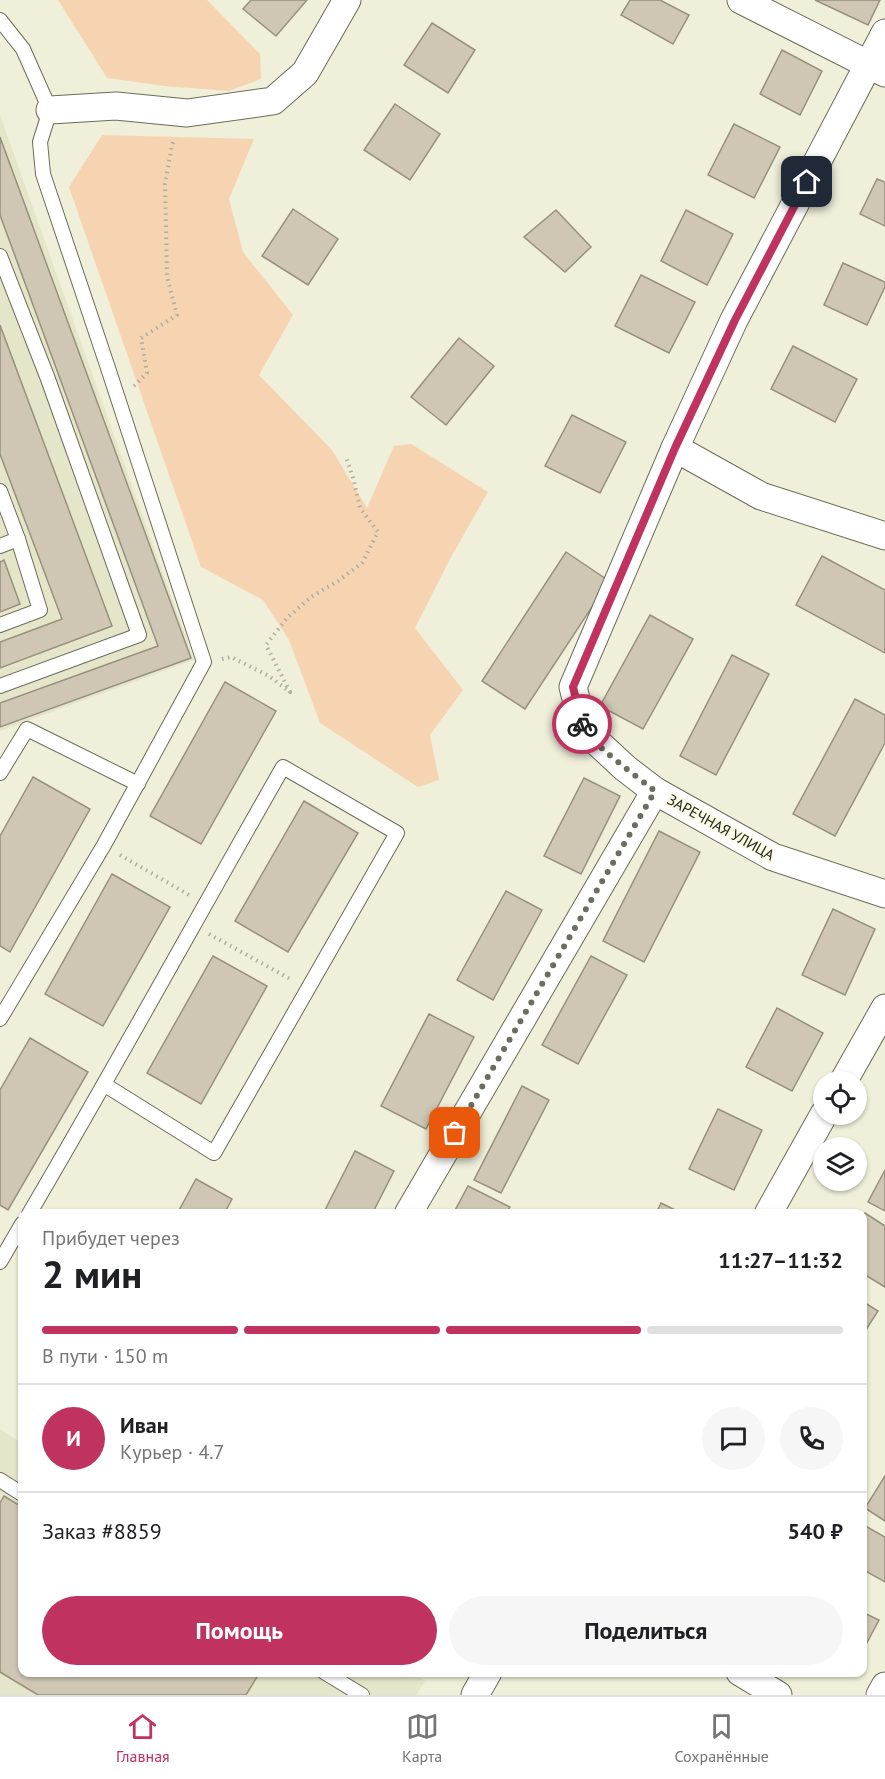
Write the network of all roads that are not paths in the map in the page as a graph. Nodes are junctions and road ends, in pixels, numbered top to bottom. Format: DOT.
graph roads {
  1 [pos="347,0"];
  2 [pos="741,0"];
  3 [pos="0,20"];
  4 [pos="885,33"];
  5 [pos="877,69"];
  6 [pos="50,110"];
  7 [pos="0,256"];
  8 [pos="675,448"];
  9 [pos="0,491"];
  10 [pos="885,536"];
  11 [pos="18,539"];
  12 [pos="0,546"];
  13 [pos="0,625"];
  14 [pos="0,686"];
  15 [pos="0,773"];
  16 [pos="138,784"];
  17 [pos="655,791"];
  18 [pos="885,894"];
  19 [pos="885,1008"];
  20 [pos="0,1018"];
  21 [pos="849,1071"];
  22 [pos="105,1085"];
  23 [pos="818,1125"];
  24 [pos="32,1209"];
  25 [pos="411,1209"];
  26 [pos="771,1209"];
  27 [pos="18,1231"];
  28 [pos="0,1262"];
  29 [pos="0,1480"];
  30 [pos="18,1491"];
  31 [pos="332,1677"];
  32 [pos="485,1677"];
  33 [pos="748,1677"];
  34 [pos="885,1686"];
  35 [pos="362,1695"];
  36 [pos="475,1695"];
  37 [pos="778,1695"];
  38 [pos="880,1695"];
  1 -- 6 [label="street"];
  2 -- 5 [label="street"];
  3 -- 6 [label="lane"];
  4 -- 5 [label="street"];
  5 -- 8 [label="street"];
  6 -- 16 [label="lane"];
  7 -- 14 [label="lane"];
  8 -- 10 [label="street"];
  8 -- 17 [label="street, ЗАРЕЧНАЯ УЛИЦА"];
  9 -- 11 [label="lane"];
  11 -- 12 [label="lane"];
  11 -- 13 [label="lane"];
  15 -- 16 [label="lane"];
  16 -- 20 [label="lane"];
  17 -- 18 [label="street, ЗАРЕЧНАЯ УЛИЦА"];
  17 -- 25 [label="street"];
  19 -- 21 [label="street"];
  22 -- 22 [label="lane"];
  22 -- 24 [label="lane"];
  23 -- 26 [label="street"];
  27 -- 28 [label="lane"];
  29 -- 30 [label="lane"];
  31 -- 35 [label="lane"];
  32 -- 36 [label="street"];
  33 -- 37 [label="street"];
  34 -- 38 [label="street"];
}
